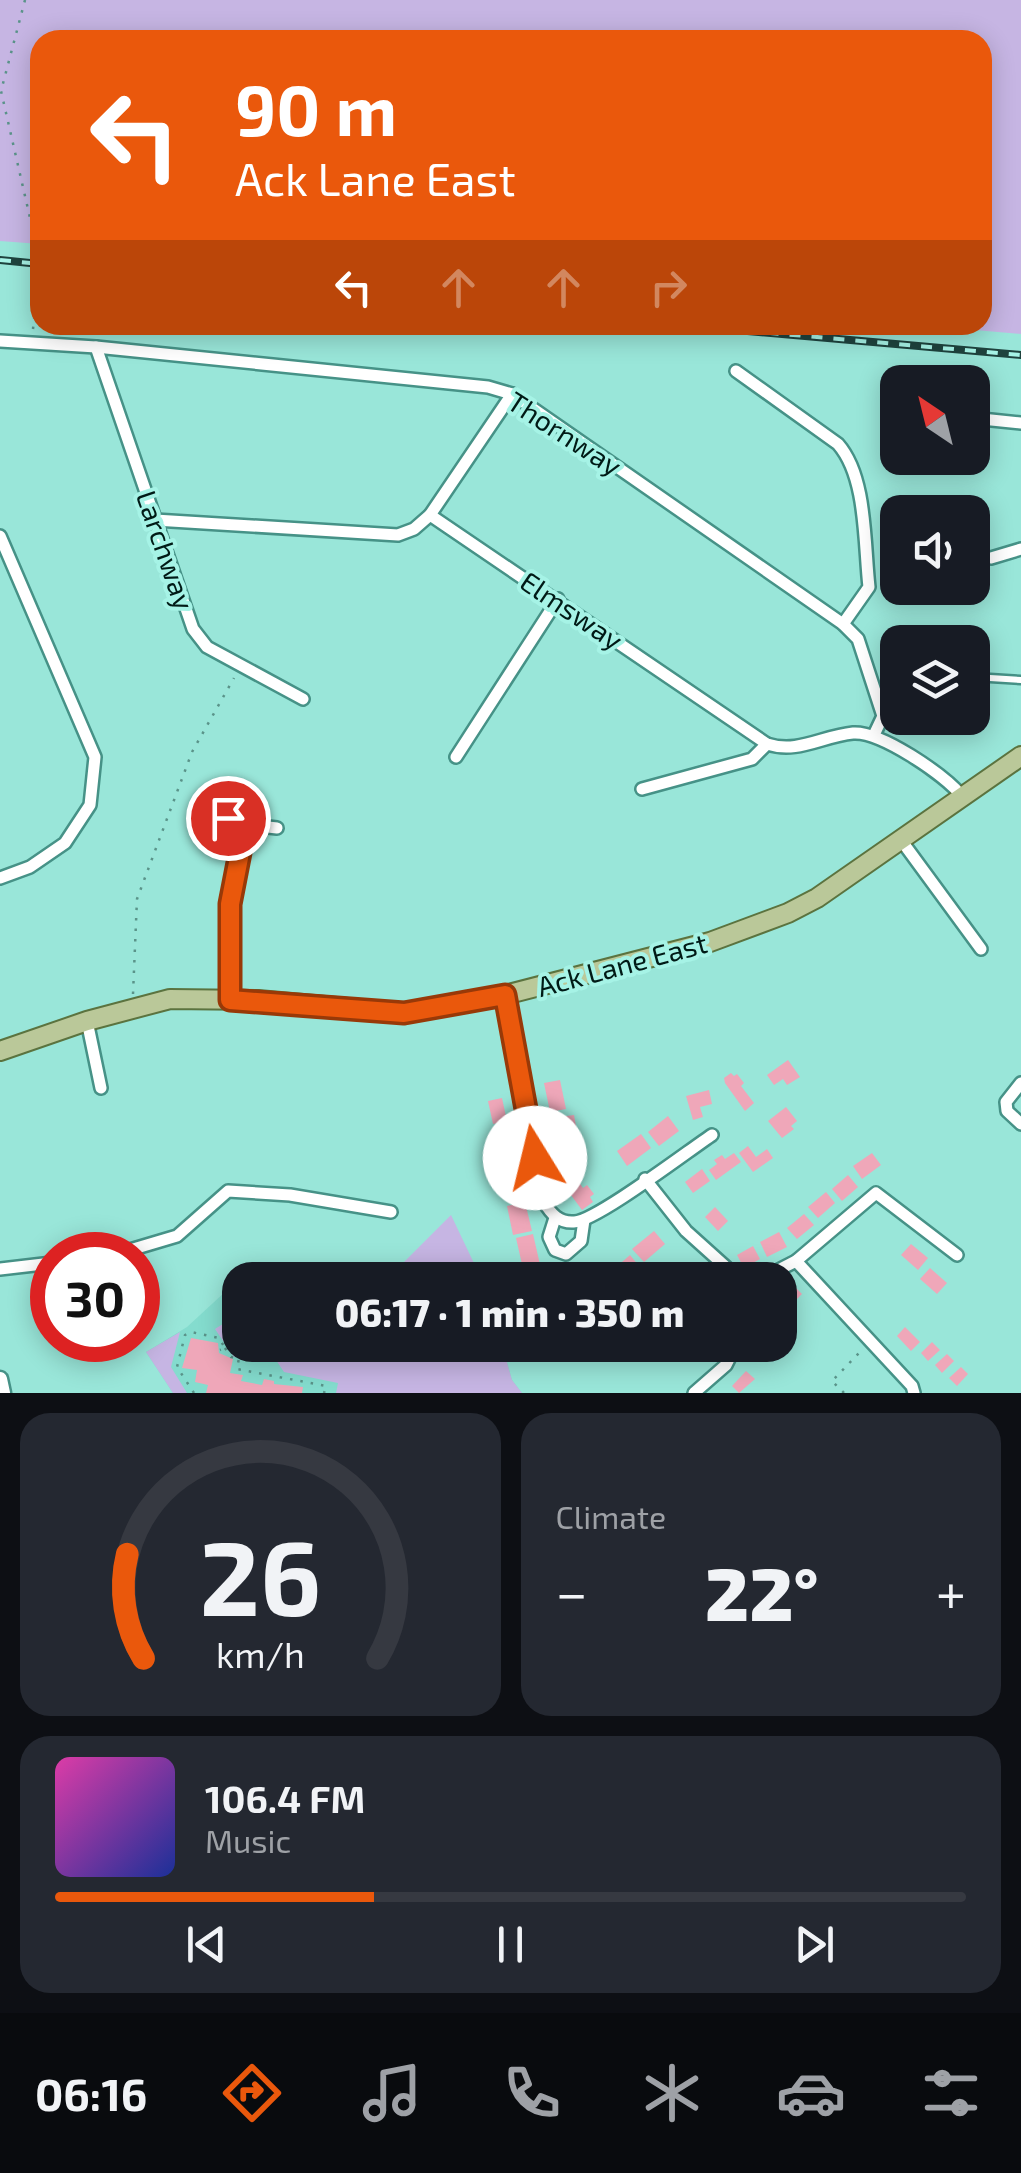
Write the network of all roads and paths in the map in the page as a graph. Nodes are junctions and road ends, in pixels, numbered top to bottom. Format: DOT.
graph roads {
  1 [pos="25,0"];
  2 [pos="30,218"];
  3 [pos="33,335"];
  4 [pos="0,341"];
  5 [pos="32,343"];
  6 [pos="96,347"];
  7 [pos="736,372"];
  8 [pos="512,394"];
  9 [pos="990,420"];
  10 [pos="1021,423"];
  11 [pos="430,515"];
  12 [pos="154,520"];
  13 [pos="0,536"];
  14 [pos="1021,549"];
  15 [pos="990,558"];
  16 [pos="558,599"];
  17 [pos="844,624"];
  18 [pos="241,664"];
  19 [pos="990,678"];
  20 [pos="1021,680"];
  21 [pos="303,699"];
  22 [pos="874,735"];
  23 [pos="768,744"];
  24 [pos="1021,756"];
  25 [pos="456,757"];
  26 [pos="642,789"];
  27 [pos="962,796"];
  28 [pos="228,818"];
  29 [pos="276,828"];
  30 [pos="244,832"];
  31 [pos="901,840"];
  32 [pos="0,878"];
  33 [pos="981,948"];
  34 [pos="505,995"];
  35 [pos="230,1000"];
  36 [pos="132,1010"];
  37 [pos="87,1022"];
  38 [pos="0,1050"];
  39 [pos="1021,1083"];
  40 [pos="101,1088"];
  41 [pos="1021,1124"];
  42 [pos="712,1136"];
  43 [pos="645,1179"];
  44 [pos="390,1212"];
  45 [pos="555,1218"];
  46 [pos="584,1220"];
  47 [pos="160,1241"];
  48 [pos="956,1255"];
  49 [pos="796,1261"];
  50 [pos="721,1262"];
  51 [pos="30,1266"];
  52 [pos="0,1269"];
  53 [pos="870,1342"];
  54 [pos="728,1362"];
  55 [pos="0,1379"];
  56 [pos="919,1392"];
  57 [pos="3,1393"];
  58 [pos="194,1393"];
  59 [pos="324,1393"];
  60 [pos="694,1393"];
  61 [pos="844,1393"];
  1 -- 2 [label="path"];
  3 -- 5 [label="path"];
  4 -- 5 [label="street, Thornway"];
  5 -- 6 [label="street, Thornway"];
  6 -- 8 [label="street, Thornway"];
  6 -- 12 [label="street, Larchway"];
  7 -- 17 [label="street"];
  8 -- 11 [label="street"];
  8 -- 17 [label="street, Thornway"];
  9 -- 10 [label="street"];
  11 -- 12 [label="street"];
  11 -- 16 [label="street, Elmsway"];
  12 -- 18 [label="street, Larchway"];
  13 -- 32 [label="street"];
  14 -- 15 [label="street"];
  16 -- 23 [label="street, Elmsway"];
  16 -- 25 [label="street"];
  17 -- 22 [label="street, Thornway"];
  18 -- 21 [label="street, Larchway"];
  18 -- 36 [label="path"];
  19 -- 20 [label="lane"];
  22 -- 23 [label="street"];
  22 -- 27 [label="street"];
  23 -- 26 [label="street"];
  24 -- 27 [label="main road, Ack Lane East"];
  27 -- 31 [label="main road, Ack Lane East"];
  28 -- 30 [label="street"];
  29 -- 30 [label="street"];
  30 -- 35 [label="street"];
  31 -- 33 [label="street"];
  31 -- 34 [label="main road, Ack Lane East"];
  34 -- 35 [label="main road, Ack Lane East"];
  34 -- 45 [label="street"];
  35 -- 36 [label="main road, Ack Lane East"];
  36 -- 37 [label="main road, Ack Lane East"];
  37 -- 38 [label="main road, Ack Lane East"];
  37 -- 40 [label="street"];
  39 -- 41 [label="street"];
  42 -- 43 [label="street"];
  43 -- 46 [label="street"];
  43 -- 50 [label="street"];
  44 -- 47 [label="street"];
  45 -- 46 [label="street"];
  45 -- 46 [label="street"];
  48 -- 49 [label="street"];
  49 -- 53 [label="street"];
  51 -- 52 [label="street"];
  53 -- 56 [label="street"];
  53 -- 61 [label="path"];
  54 -- 60 [label="street"];
  55 -- 57 [label="street"];
  58 -- 59 [label="path"];
}
